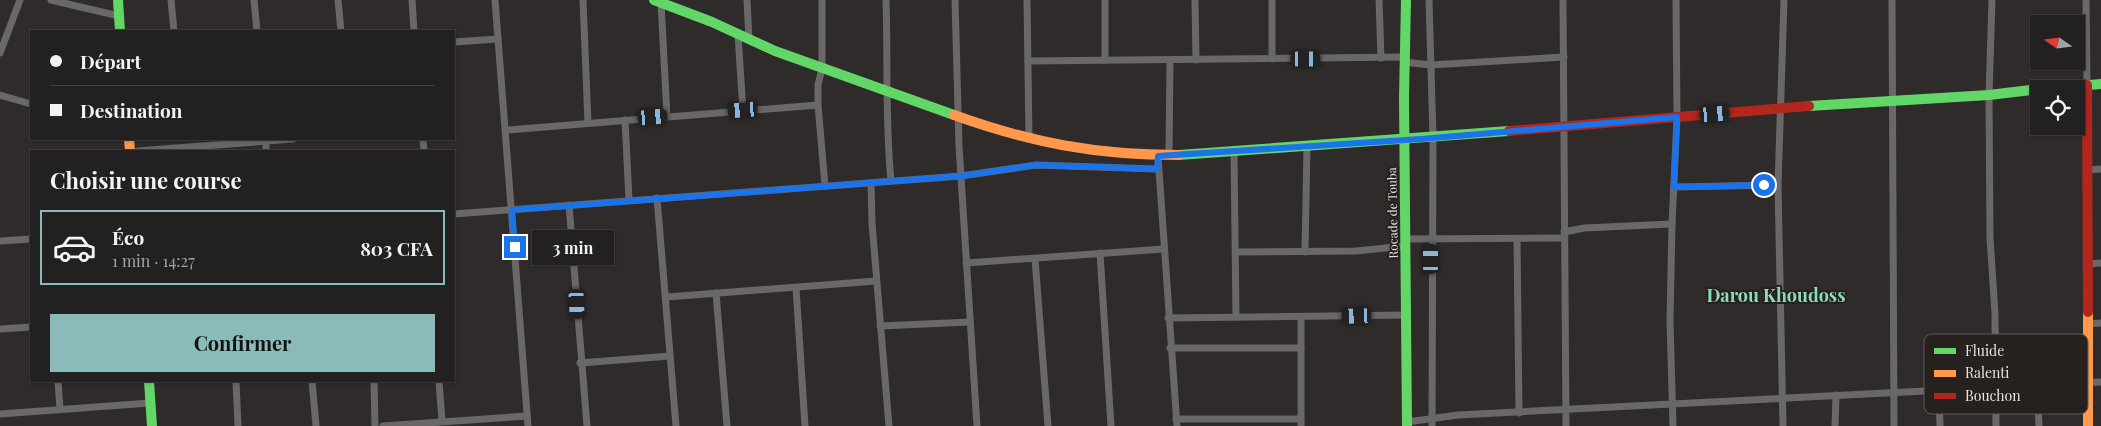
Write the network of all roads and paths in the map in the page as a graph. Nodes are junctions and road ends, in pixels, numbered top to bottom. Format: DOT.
graph roads {
  1 [pos="20,0"];
  2 [pos="51,0"];
  3 [pos="118,0"];
  4 [pos="171,0"];
  5 [pos="254,0"];
  6 [pos="338,0"];
  7 [pos="412,0"];
  8 [pos="496,0"];
  9 [pos="583,0"];
  10 [pos="747,0"];
  11 [pos="822,0"];
  12 [pos="886,0"];
  13 [pos="955,0"];
  14 [pos="1027,0"];
  15 [pos="1105,0"];
  16 [pos="1195,0"];
  17 [pos="1272,0"];
  18 [pos="1379,0"];
  19 [pos="1406,0"];
  20 [pos="1429,0"];
  21 [pos="1563,0"];
  22 [pos="1676,0"];
  23 [pos="1784,0"];
  24 [pos="1892,0"];
  25 [pos="1992,0"];
  26 [pos="2086,0"];
  27 [pos="664,2"];
  28 [pos="119,16"];
  29 [pos="120,30"];
  30 [pos="174,30"];
  31 [pos="257,30"];
  32 [pos="341,30"];
  33 [pos="414,30"];
  34 [pos="738,35"];
  35 [pos="498,39"];
  36 [pos="749,40"];
  37 [pos="455,42"];
  38 [pos="0,51"];
  39 [pos="1564,56"];
  40 [pos="1381,58"];
  41 [pos="1272,59"];
  42 [pos="1028,60"];
  43 [pos="1105,60"];
  44 [pos="1196,60"];
  45 [pos="1404,60"];
  46 [pos="1170,61"];
  47 [pos="1431,65"];
  48 [pos="822,68"];
  49 [pos="2101,84"];
  50 [pos="2087,85"];
  51 [pos="2030,90"];
  52 [pos="888,92"];
  53 [pos="0,95"];
  54 [pos="1988,95"];
  55 [pos="1893,100"];
  56 [pos="30,104"];
  57 [pos="818,105"];
  58 [pos="1781,108"];
  59 [pos="743,110"];
  60 [pos="667,116"];
  61 [pos="959,117"];
  62 [pos="1677,117"];
  63 [pos="625,120"];
  64 [pos="588,123"];
  65 [pos="1564,128"];
  66 [pos="507,130"];
  67 [pos="1433,138"];
  68 [pos="1029,139"];
  69 [pos="181,140"];
  70 [pos="266,140"];
  71 [pos="1404,140"];
  72 [pos="182,147"];
  73 [pos="1306,147"];
  74 [pos="149,150"];
  75 [pos="1234,152"];
  76 [pos="1158,156"];
  77 [pos="1169,156"];
  78 [pos="1157,169"];
  79 [pos="2101,169"];
  80 [pos="2087,170"];
  81 [pos="961,176"];
  82 [pos="891,181"];
  83 [pos="871,183"];
  84 [pos="1778,185"];
  85 [pos="825,186"];
  86 [pos="1674,187"];
  87 [pos="657,198"];
  88 [pos="629,200"];
  89 [pos="569,206"];
  90 [pos="512,210"];
  91 [pos="455,214"];
  92 [pos="1672,224"];
  93 [pos="1564,235"];
  94 [pos="30,239"];
  95 [pos="1431,239"];
  96 [pos="1517,239"];
  97 [pos="0,241"];
  98 [pos="1405,243"];
  99 [pos="1164,249"];
  100 [pos="1236,252"];
  101 [pos="1306,252"];
  102 [pos="1100,253"];
  103 [pos="1035,259"];
  104 [pos="2101,263"];
  105 [pos="966,264"];
  106 [pos="2086,264"];
  107 [pos="876,281"];
  108 [pos="796,288"];
  109 [pos="716,293"];
  110 [pos="667,297"];
  111 [pos="1406,314"];
  112 [pos="1236,317"];
  113 [pos="1168,318"];
  114 [pos="1301,318"];
  115 [pos="970,322"];
  116 [pos="2101,323"];
  117 [pos="2087,324"];
  118 [pos="880,326"];
  119 [pos="30,327"];
  120 [pos="0,329"];
  121 [pos="1995,334"];
  122 [pos="2087,334"];
  123 [pos="1170,348"];
  124 [pos="1301,348"];
  125 [pos="670,356"];
  126 [pos="580,363"];
  127 [pos="58,382"];
  128 [pos="149,382"];
  129 [pos="236,382"];
  130 [pos="312,382"];
  131 [pos="374,382"];
  132 [pos="440,382"];
  133 [pos="2088,382"];
  134 [pos="2101,382"];
  135 [pos="1924,391"];
  136 [pos="1894,392"];
  137 [pos="1836,395"];
  138 [pos="1783,397"];
  139 [pos="150,403"];
  140 [pos="1671,404"];
  141 [pos="60,409"];
  142 [pos="1566,410"];
  143 [pos="1519,413"];
  144 [pos="0,414"];
  145 [pos="527,416"];
  146 [pos="442,421"];
  147 [pos="1432,422"];
  148 [pos="1176,423"];
  149 [pos="1248,423"];
  150 [pos="1301,423"];
  151 [pos="1406,424"];
  152 [pos="152,426"];
  153 [pos="238,426"];
  154 [pos="316,426"];
  155 [pos="375,426"];
  156 [pos="383,426"];
  157 [pos="528,426"];
  158 [pos="586,426"];
  159 [pos="676,426"];
  160 [pos="727,426"];
  161 [pos="805,426"];
  162 [pos="889,426"];
  163 [pos="977,426"];
  164 [pos="1048,426"];
  165 [pos="1111,426"];
  166 [pos="1566,426"];
  167 [pos="1673,426"];
  168 [pos="1783,426"];
  169 [pos="1835,426"];
  170 [pos="1894,426"];
  171 [pos="2088,426"];
  1 -- 38 [label="street"];
  2 -- 28 [label="street"];
  3 -- 28 [label="main road"];
  4 -- 30 [label="street"];
  5 -- 31 [label="street"];
  6 -- 32 [label="street"];
  7 -- 33 [label="street"];
  8 -- 35 [label="street"];
  9 -- 64 [label="street"];
  10 -- 36 [label="street"];
  11 -- 48 [label="street"];
  12 -- 52 [label="street"];
  13 -- 61 [label="street"];
  14 -- 42 [label="street"];
  15 -- 43 [label="street"];
  16 -- 44 [label="street"];
  17 -- 41 [label="street"];
  18 -- 40 [label="street"];
  19 -- 45 [label="main road, Rocade de Touba"];
  20 -- 47 [label="street"];
  21 -- 39 [label="street"];
  22 -- 62 [label="street"];
  23 -- 58 [label="street"];
  24 -- 55 [label="street"];
  25 -- 54 [label="street"];
  26 -- 50 [label="street"];
  27 -- 34 [label="main road"];
  27 -- 60 [label="street"];
  28 -- 29 [label="main road"];
  34 -- 36 [label="main road"];
  34 -- 59 [label="street"];
  35 -- 37 [label="street"];
  35 -- 66 [label="street"];
  36 -- 48 [label="main road"];
  39 -- 47 [label="street"];
  39 -- 65 [label="street"];
  40 -- 41 [label="street"];
  40 -- 45 [label="street"];
  41 -- 44 [label="street"];
  42 -- 43 [label="street"];
  42 -- 68 [label="street"];
  43 -- 46 [label="street"];
  44 -- 46 [label="street"];
  45 -- 47 [label="street"];
  45 -- 71 [label="main road, Rocade de Touba"];
  46 -- 77 [label="street"];
  47 -- 67 [label="street"];
  48 -- 52 [label="main road"];
  48 -- 57 [label="street"];
  49 -- 50 [label="main road"];
  50 -- 80 [label="main road"];
  51 -- 54 [label="main road"];
  52 -- 61 [label="main road"];
  52 -- 82 [label="street"];
  53 -- 56 [label="street"];
  54 -- 55 [label="main road"];
  54 -- 121 [label="street"];
  55 -- 58 [label="main road"];
  55 -- 136 [label="street"];
  57 -- 59 [label="street"];
  57 -- 85 [label="street"];
  58 -- 62 [label="main road"];
  58 -- 84 [label="street"];
  59 -- 60 [label="street"];
  60 -- 63 [label="street"];
  61 -- 68 [label="main road"];
  61 -- 81 [label="street"];
  62 -- 65 [label="main road"];
  62 -- 86 [label="street"];
  63 -- 64 [label="street"];
  63 -- 88 [label="street"];
  64 -- 66 [label="street"];
  65 -- 67 [label="main road"];
  65 -- 93 [label="street"];
  66 -- 90 [label="street"];
  67 -- 71 [label="main road"];
  67 -- 95 [label="street"];
  68 -- 76 [label="main road"];
  69 -- 72 [label="street"];
  70 -- 72 [label="street"];
  71 -- 73 [label="main road"];
  71 -- 98 [label="main road, Rocade de Touba"];
  72 -- 74 [label="street"];
  73 -- 75 [label="main road"];
  73 -- 101 [label="street"];
  75 -- 77 [label="main road"];
  75 -- 100 [label="street"];
  76 -- 77 [label="main road"];
  76 -- 78 [label="street"];
  78 -- 81 [label="street"];
  78 -- 99 [label="street"];
  79 -- 80 [label="street"];
  80 -- 106 [label="main road"];
  81 -- 82 [label="street"];
  81 -- 105 [label="street"];
  82 -- 83 [label="street"];
  83 -- 85 [label="street"];
  83 -- 107 [label="street"];
  84 -- 86 [label="street"];
  84 -- 138 [label="street"];
  85 -- 87 [label="street"];
  86 -- 92 [label="street"];
  87 -- 88 [label="street"];
  87 -- 110 [label="street"];
  88 -- 89 [label="street"];
  89 -- 90 [label="street"];
  89 -- 126 [label="street"];
  90 -- 91 [label="street"];
  90 -- 145 [label="street"];
  92 -- 93 [label="street"];
  92 -- 140 [label="street"];
  93 -- 96 [label="street"];
  93 -- 142 [label="street"];
  94 -- 97 [label="street"];
  95 -- 96 [label="street"];
  95 -- 98 [label="street"];
  95 -- 147 [label="street"];
  96 -- 143 [label="street"];
  98 -- 101 [label="street"];
  98 -- 111 [label="main road, Rocade de Touba"];
  99 -- 102 [label="street"];
  99 -- 113 [label="street"];
  100 -- 101 [label="street"];
  100 -- 112 [label="street"];
  102 -- 103 [label="street"];
  102 -- 165 [label="street"];
  103 -- 105 [label="street"];
  103 -- 164 [label="street"];
  104 -- 106 [label="street"];
  105 -- 115 [label="street"];
  106 -- 117 [label="main road"];
  107 -- 108 [label="street"];
  107 -- 118 [label="street"];
  108 -- 109 [label="street"];
  108 -- 161 [label="street"];
  109 -- 110 [label="street"];
  109 -- 160 [label="street"];
  110 -- 125 [label="street"];
  111 -- 114 [label="street"];
  111 -- 151 [label="main road, Rocade de Touba"];
  112 -- 113 [label="street"];
  112 -- 114 [label="street"];
  113 -- 123 [label="street"];
  114 -- 124 [label="street"];
  115 -- 118 [label="street"];
  115 -- 163 [label="street"];
  116 -- 117 [label="street"];
  117 -- 122 [label="main road"];
  118 -- 162 [label="street"];
  119 -- 120 [label="street"];
  123 -- 124 [label="street"];
  123 -- 148 [label="street"];
  124 -- 150 [label="street"];
  125 -- 126 [label="street"];
  125 -- 159 [label="street"];
  126 -- 158 [label="street"];
  127 -- 141 [label="street"];
  128 -- 139 [label="main road"];
  129 -- 153 [label="street"];
  130 -- 154 [label="street"];
  131 -- 155 [label="street"];
  132 -- 146 [label="street"];
  133 -- 134 [label="street"];
  133 -- 171 [label="main road"];
  135 -- 136 [label="street"];
  136 -- 137 [label="street"];
  136 -- 170 [label="street"];
  137 -- 138 [label="street"];
  137 -- 169 [label="street"];
  138 -- 140 [label="street"];
  138 -- 168 [label="street"];
  139 -- 141 [label="street"];
  139 -- 152 [label="main road"];
  140 -- 142 [label="street"];
  140 -- 167 [label="street"];
  141 -- 144 [label="street"];
  142 -- 143 [label="street"];
  142 -- 166 [label="street"];
  143 -- 147 [label="street"];
  145 -- 146 [label="street"];
  145 -- 157 [label="street"];
  146 -- 156 [label="street"];
  147 -- 151 [label="street"];
  148 -- 149 [label="street"];
  149 -- 150 [label="street"];
}
